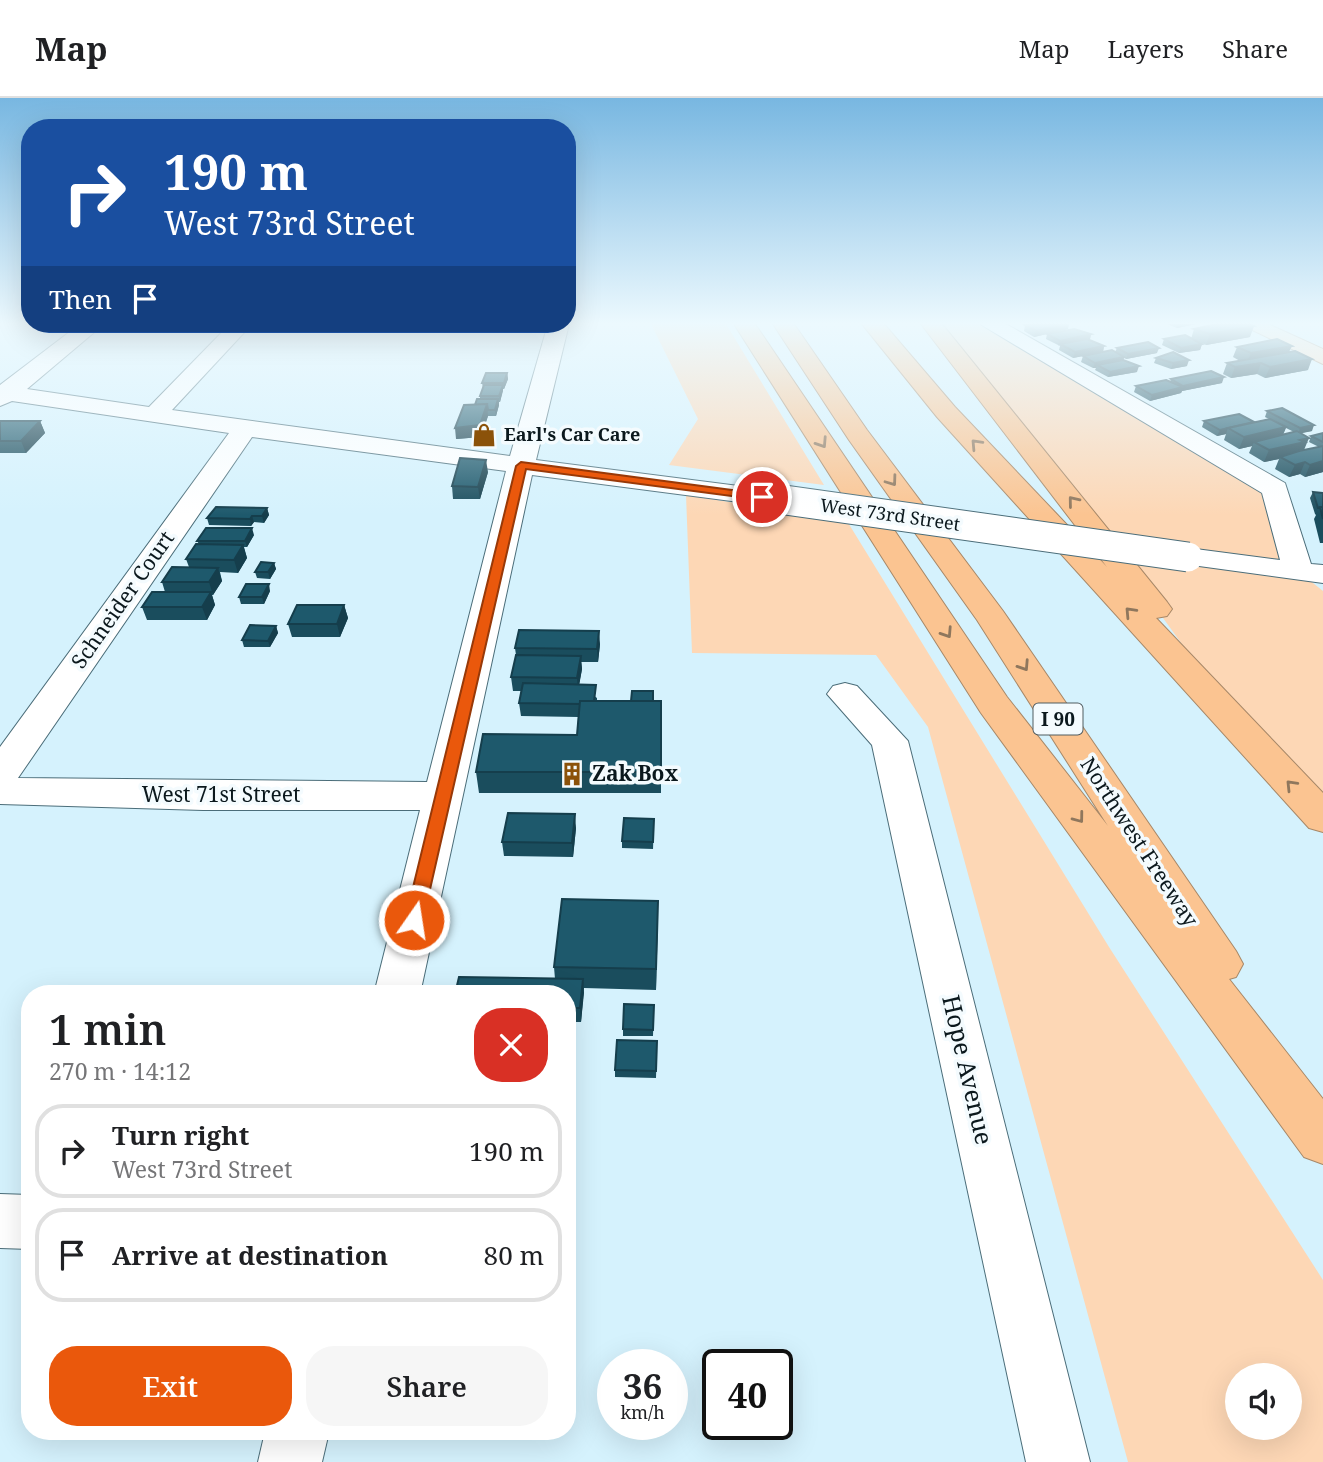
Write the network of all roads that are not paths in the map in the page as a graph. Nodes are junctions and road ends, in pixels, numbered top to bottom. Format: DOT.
graph roads {
  1 [pos="180,388"];
  2 [pos="542,388"];
  3 [pos="786,388"];
  4 [pos="826,388"];
  5 [pos="927,388"];
  6 [pos="983,388"];
  7 [pos="1100,388"];
  8 [pos="2,395"];
  9 [pos="155,414"];
  10 [pos="247,426"];
  11 [pos="521,466"];
  12 [pos="1310,572"];
  13 [pos="845,694"];
  14 [pos="1260,752"];
  15 [pos="0,775"];
  16 [pos="0,791"];
  17 [pos="442,796"];
  18 [pos="1323,818"];
  19 [pos="399,985"];
  20 [pos="1323,1122"];
  21 [pos="1323,1140"];
  22 [pos="0,1221"];
  23 [pos="21,1222"];
  24 [pos="295,1440"];
  25 [pos="290,1462"];
  26 [pos="1058,1462"];
  1 -- 9 [label="street"];
  2 -- 11 [label="street"];
  3 -- 21 [label="highway, one-way"];
  4 -- 20 [label="highway, Northwest Freeway / I 90, one-way"];
  14 -- 5 [label="highway, one-way"];
  14 -- 6 [label="highway, one-way"];
  7 -- 12 [label="street"];
  8 -- 9 [label="street, West 73rd Street"];
  9 -- 10 [label="street, West 73rd Street"];
  10 -- 11 [label="street, West 73rd Street"];
  10 -- 15 [label="street, Schneider Court"];
  11 -- 12 [label="street, West 73rd Street, bridge"];
  11 -- 17 [label="street"];
  13 -- 26 [label="street, Hope Avenue"];
  18 -- 14 [label="highway, one-way"];
  16 -- 17 [label="street, West 71st Street"];
  17 -- 19 [label="street"];
  22 -- 23 [label="street"];
  24 -- 25 [label="street"];
}
